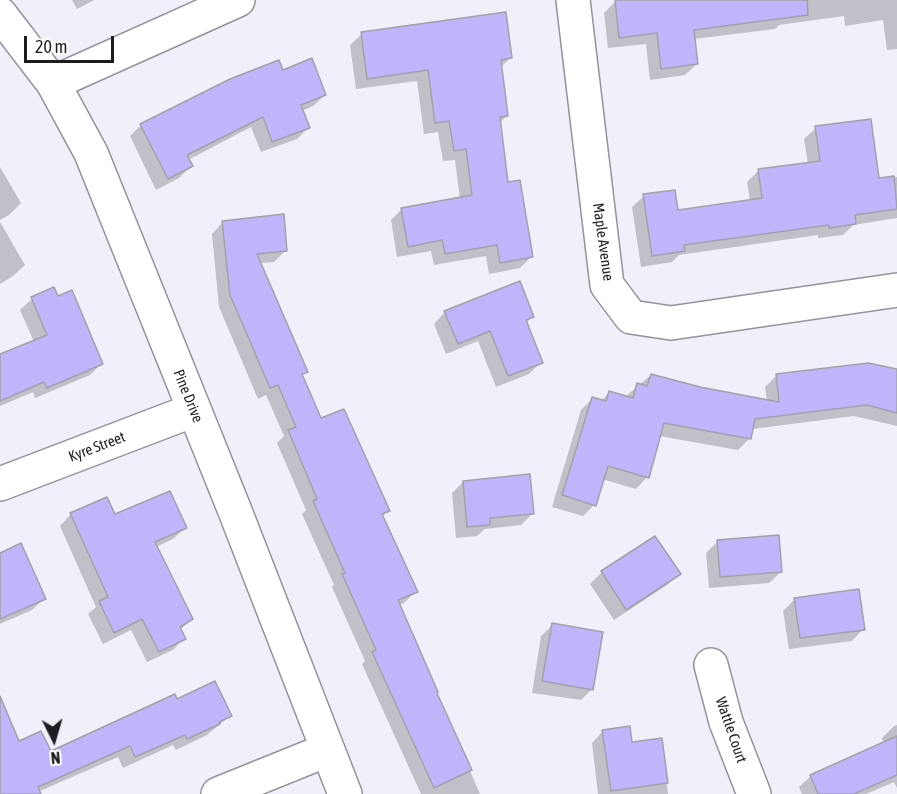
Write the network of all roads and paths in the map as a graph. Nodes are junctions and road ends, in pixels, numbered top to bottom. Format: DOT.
graph roads {
  1 [pos="238,0"];
  2 [pos="573,0"];
  3 [pos="0,14"];
  4 [pos="53,83"];
  5 [pos="897,290"];
  6 [pos="194,410"];
  7 [pos="0,484"];
  8 [pos="711,665"];
  9 [pos="327,750"];
  10 [pos="218,794"];
  11 [pos="345,794"];
  12 [pos="754,794"];
  1 -- 4 [label="street"];
  2 -- 5 [label="street, Maple Avenue"];
  3 -- 4 [label="street, Pine Drive"];
  4 -- 6 [label="street, Pine Drive"];
  6 -- 7 [label="street, Kyre Street"];
  6 -- 9 [label="street, Pine Drive"];
  8 -- 12 [label="street, Wattle Court"];
  9 -- 10 [label="street"];
  9 -- 11 [label="street, Pine Drive"];
}
